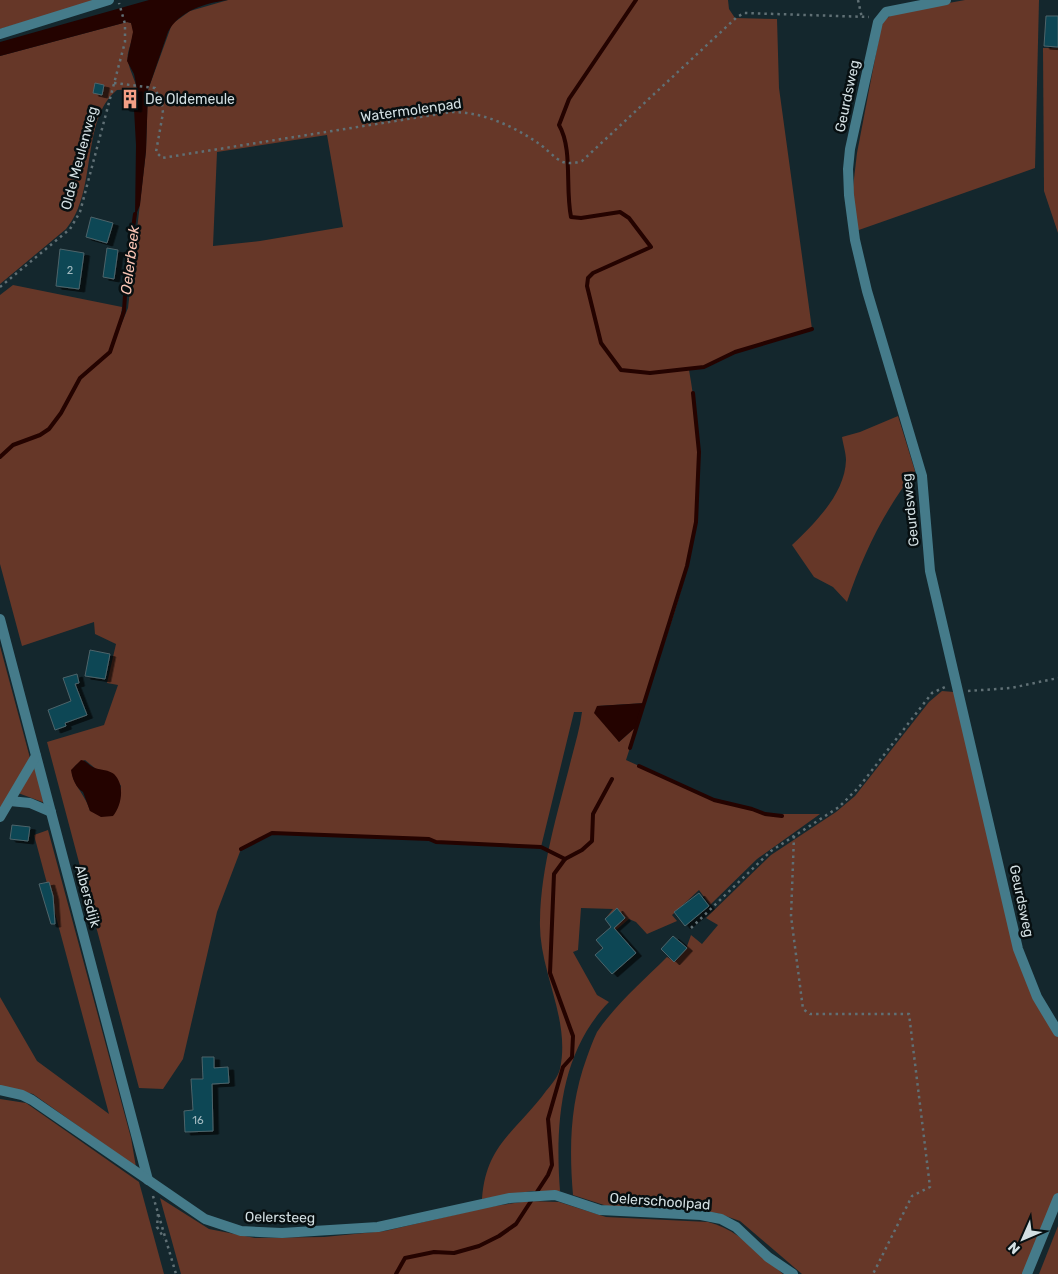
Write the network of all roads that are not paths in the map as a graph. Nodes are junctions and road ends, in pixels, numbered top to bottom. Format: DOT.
graph roads {
  1 [pos="109,0"];
  2 [pos="946,0"];
  3 [pos="0,34"];
  4 [pos="0,619"];
  5 [pos="36,756"];
  6 [pos="10,801"];
  7 [pos="51,812"];
  8 [pos="0,817"];
  9 [pos="1058,1032"];
  10 [pos="0,1090"];
  11 [pos="148,1180"];
  12 [pos="568,1198"];
  13 [pos="1058,1198"];
  14 [pos="793,1274"];
  15 [pos="1027,1274"];
  1 -- 3 [label="street"];
  2 -- 9 [label="street, Geurdsweg"];
  4 -- 5 [label="street, Albersdijk"];
  5 -- 6 [label="street"];
  5 -- 7 [label="street, Albersdijk"];
  6 -- 7 [label="street"];
  6 -- 8 [label="street"];
  7 -- 11 [label="street, Albersdijk"];
  10 -- 11 [label="street, Oelersteeg"];
  11 -- 12 [label="street, Oelersteeg"];
  12 -- 14 [label="street, Oelerschoolpad"];
  13 -- 15 [label="street"];
}
